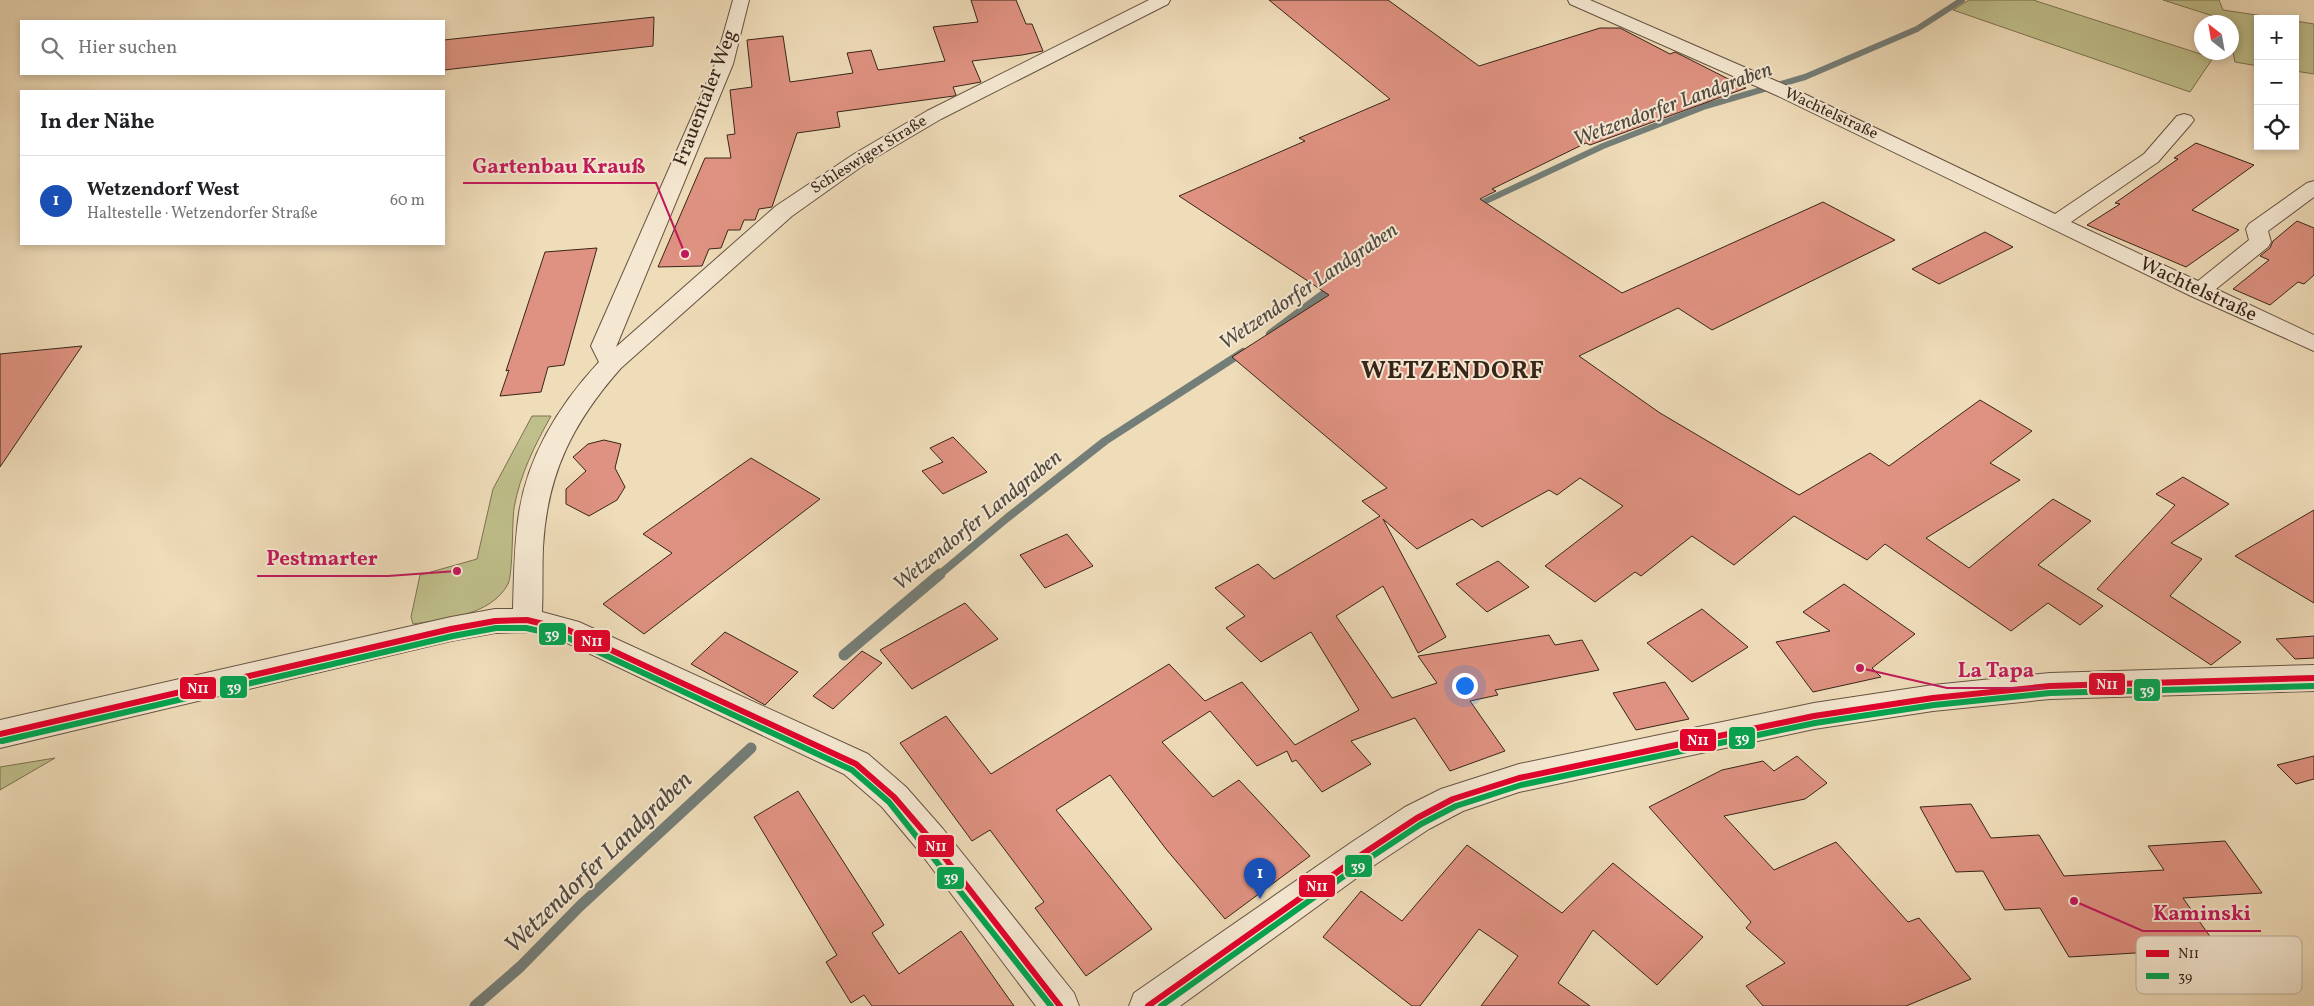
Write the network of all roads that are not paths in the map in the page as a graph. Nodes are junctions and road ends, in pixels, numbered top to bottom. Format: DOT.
graph roads {
  1 [pos="742,0"];
  2 [pos="1162,0"];
  3 [pos="1576,0"];
  4 [pos="2184,120"];
  5 [pos="2314,187"];
  6 [pos="2056,223"];
  7 [pos="2200,291"];
  8 [pos="2314,344"];
  9 [pos="612,363"];
  10 [pos="527,620"];
  11 [pos="2314,678"];
  12 [pos="0,734"];
  13 [pos="1060,1006"];
  14 [pos="1148,1006"];
  1 -- 9 [label="street, Frauentaler Weg"];
  2 -- 9 [label="street, Schleswiger Straße"];
  3 -- 6 [label="street, Wachtelstraße"];
  4 -- 6 [label="street"];
  5 -- 7 [label="street"];
  6 -- 7 [label="street, Wachtelstraße"];
  7 -- 8 [label="street, Wachtelstraße"];
  9 -- 10 [label="street"];
  10 -- 12 [label="street"];
  10 -- 13 [label="street"];
  11 -- 14 [label="street"];
}
